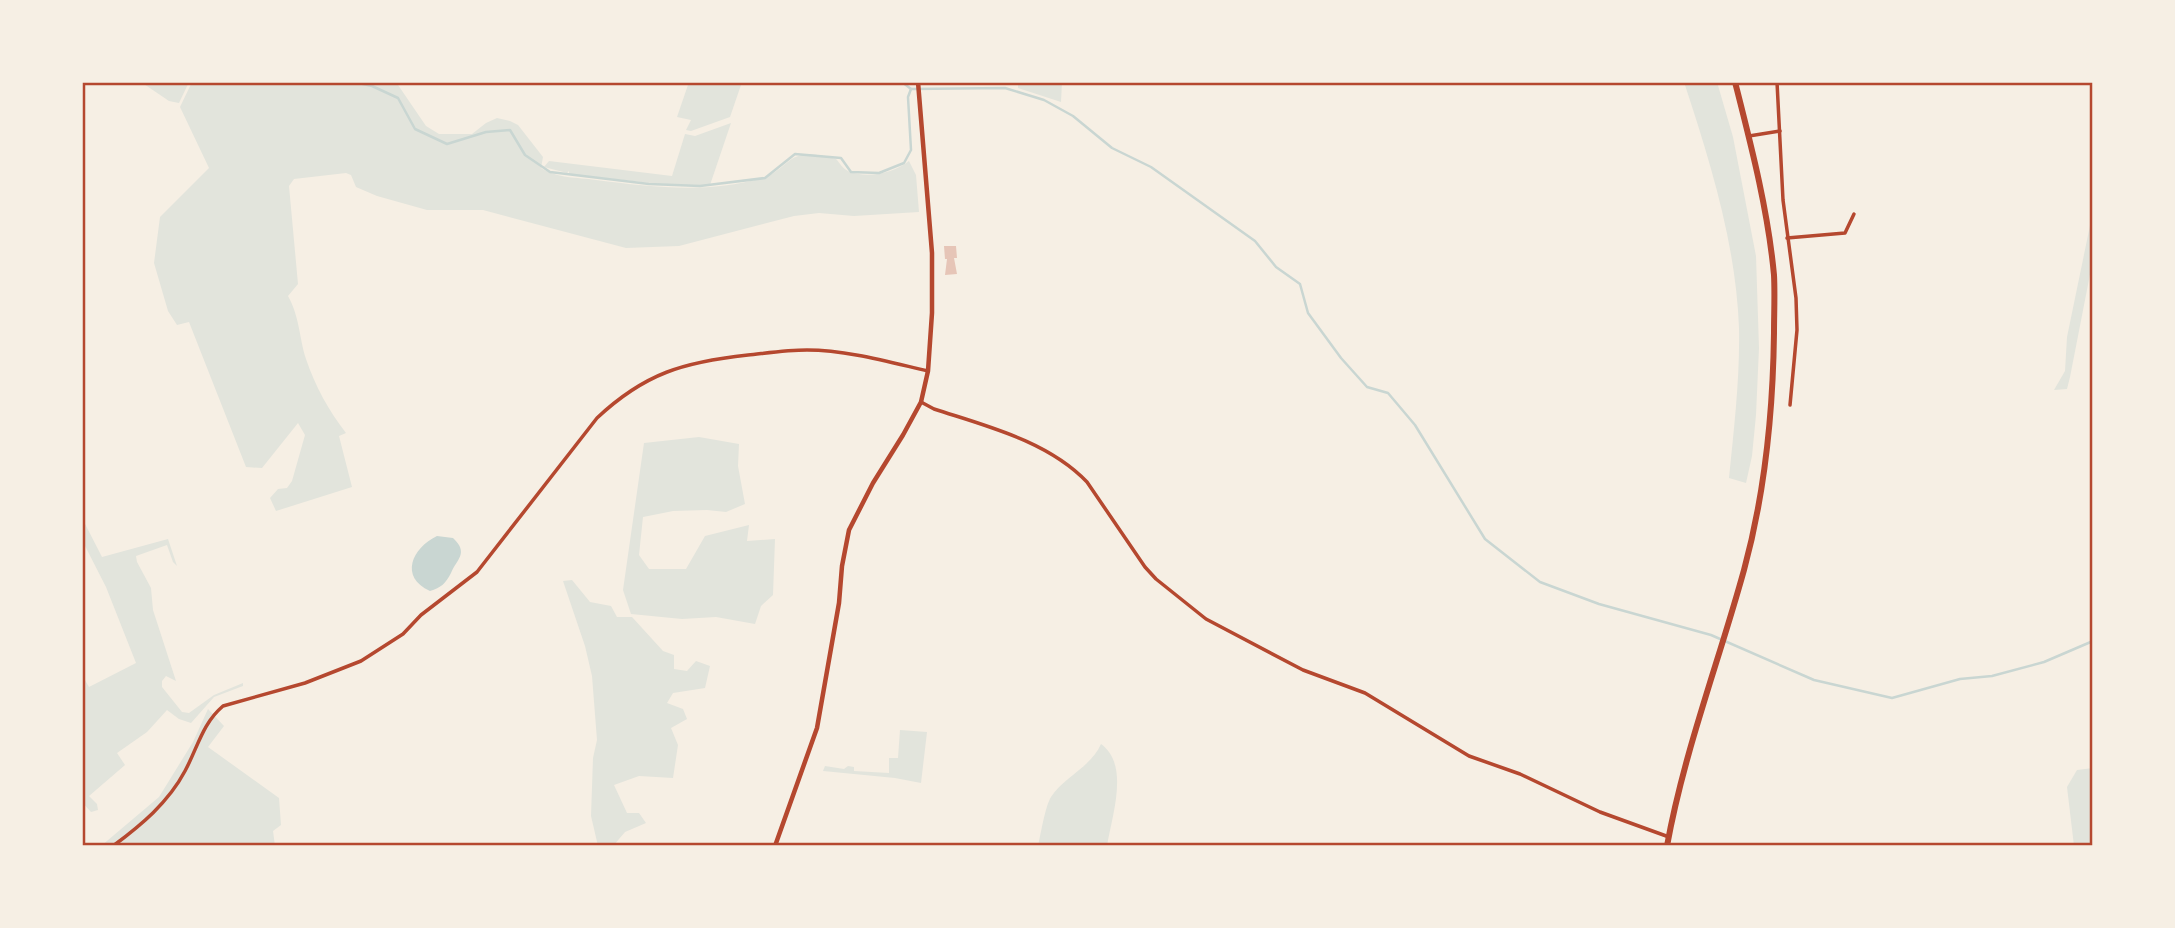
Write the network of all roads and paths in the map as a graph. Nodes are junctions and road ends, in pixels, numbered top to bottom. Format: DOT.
graph roads {
  1 [pos="918,82"];
  2 [pos="1735,82"];
  3 [pos="1777,82"];
  4 [pos="1780,131"];
  5 [pos="1749,136"];
  6 [pos="1854,214"];
  7 [pos="1787,238"];
  8 [pos="928,371"];
  9 [pos="921,402"];
  10 [pos="1790,405"];
  11 [pos="1669,836"];
  12 [pos="113,846"];
  13 [pos="775,846"];
  14 [pos="1667,846"];
  1 -- 8 [label="street"];
  2 -- 5 [label="main road"];
  3 -- 4 [label="street"];
  4 -- 5 [label="street"];
  4 -- 7 [label="street"];
  5 -- 11 [label="main road"];
  6 -- 7 [label="street"];
  7 -- 10 [label="street"];
  8 -- 9 [label="street"];
  8 -- 12 [label="street"];
  9 -- 11 [label="street"];
  9 -- 13 [label="street"];
  11 -- 14 [label="main road"];
}
